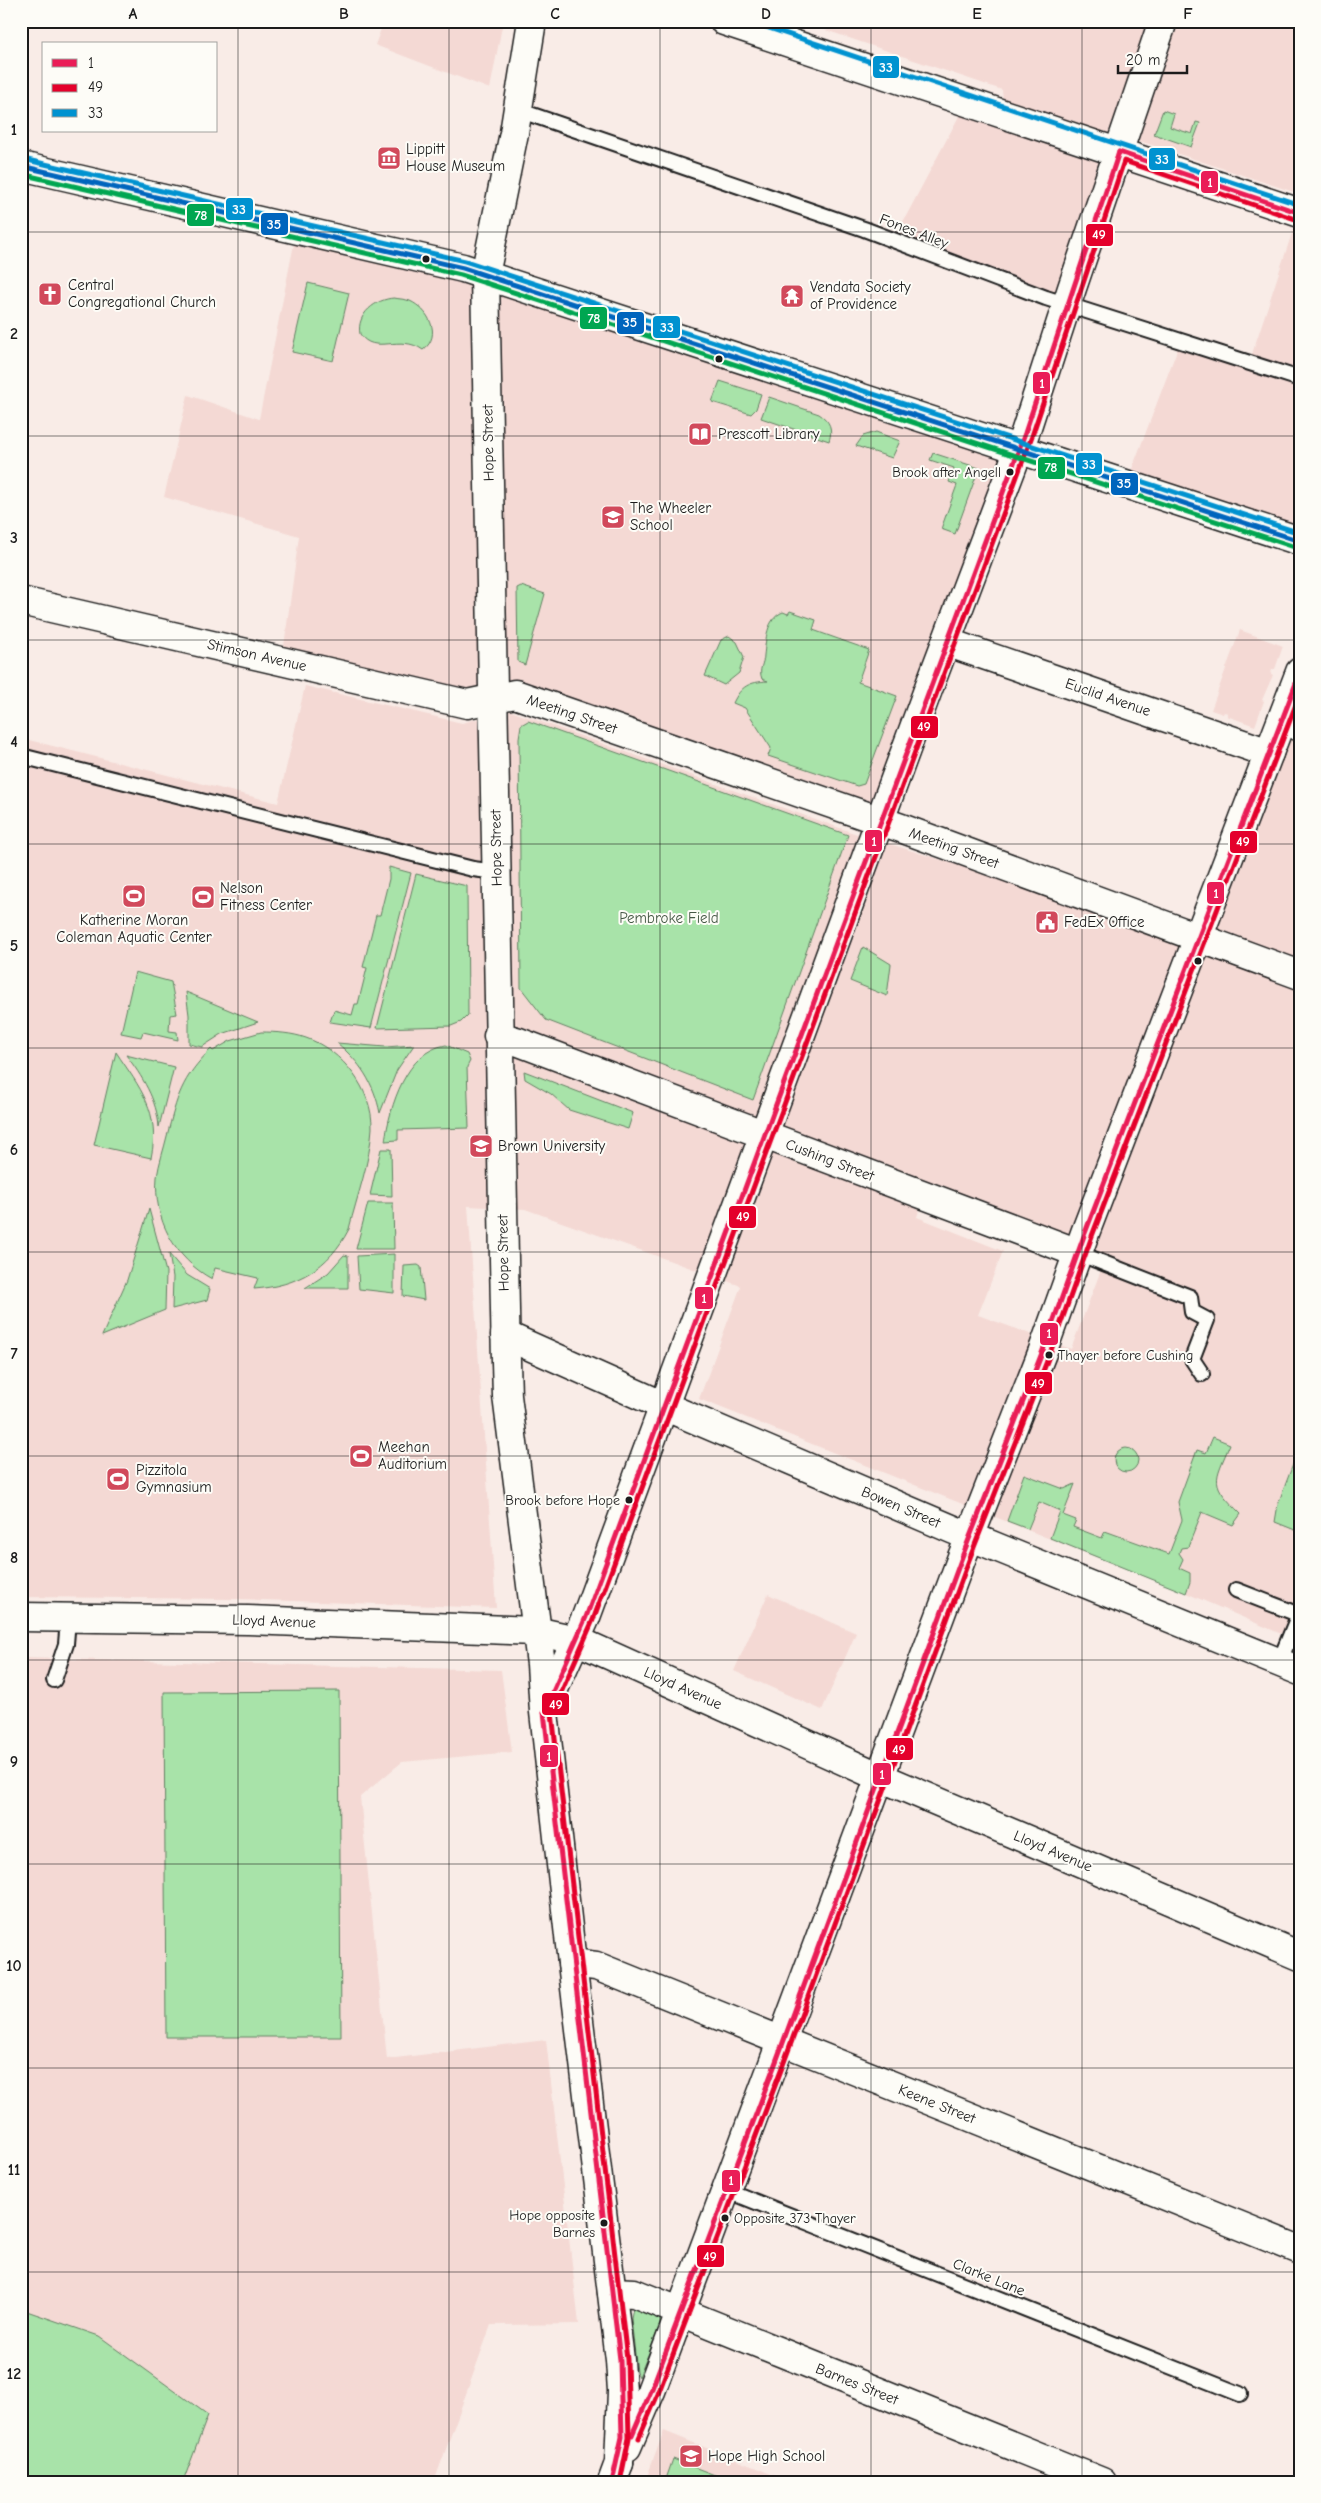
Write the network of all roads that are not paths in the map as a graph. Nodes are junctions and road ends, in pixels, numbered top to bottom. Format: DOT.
graph roads {
  1 [pos="532,21"];
  2 [pos="724,21"];
  3 [pos="1164,21"];
  4 [pos="518,110"];
  5 [pos="1119,152"];
  6 [pos="21,166"];
  7 [pos="1300,213"];
  8 [pos="484,275"];
  9 [pos="1067,304"];
  10 [pos="1300,379"];
  11 [pos="1019,450"];
  12 [pos="1300,542"];
  13 [pos="21,601"];
  14 [pos="946,642"];
  15 [pos="1300,672"];
  16 [pos="494,700"];
  17 [pos="1291,724"];
  18 [pos="1269,753"];
  19 [pos="21,756"];
  20 [pos="880,821"];
  21 [pos="496,872"];
  22 [pos="1199,939"];
  23 [pos="1300,975"];
  24 [pos="498,1036"];
  25 [pos="764,1134"];
  26 [pos="1078,1253"];
  27 [pos="505,1335"];
  28 [pos="1202,1374"];
  29 [pos="664,1406"];
  30 [pos="970,1536"];
  31 [pos="1236,1590"];
  32 [pos="21,1617"];
  33 [pos="68,1619"];
  34 [pos="536,1631"];
  35 [pos="576,1640"];
  36 [pos="1290,1667"];
  37 [pos="54,1680"];
  38 [pos="544,1712"];
  39 [pos="880,1777"];
  40 [pos="1300,1956"];
  41 [pos="572,1963"];
  42 [pos="783,2042"];
  43 [pos="726,2190"];
  44 [pos="1300,2250"];
  45 [pos="612,2292"];
  46 [pos="679,2312"];
  47 [pos="1240,2394"];
  48 [pos="616,2472"];
  49 [pos="1102,2482"];
  1 -- 4 [label="street, Hope Street"];
  2 -- 5 [label="street"];
  3 -- 5 [label="street"];
  4 -- 8 [label="street, Hope Street"];
  4 -- 9 [label="lane, Fones Alley"];
  5 -- 7 [label="street"];
  5 -- 9 [label="street"];
  6 -- 8 [label="street"];
  8 -- 11 [label="street"];
  8 -- 16 [label="street, Hope Street"];
  9 -- 10 [label="lane, Fones Alley"];
  9 -- 11 [label="street"];
  11 -- 12 [label="street"];
  11 -- 14 [label="street"];
  13 -- 16 [label="street, Stimson Avenue"];
  14 -- 18 [label="street, Euclid Avenue"];
  14 -- 20 [label="street"];
  15 -- 17 [label="street"];
  16 -- 20 [label="street, Meeting Street"];
  16 -- 21 [label="street, Hope Street"];
  17 -- 18 [label="street"];
  18 -- 22 [label="street"];
  19 -- 21 [label="lane"];
  20 -- 22 [label="street, Meeting Street"];
  20 -- 25 [label="street"];
  21 -- 24 [label="street, Hope Street"];
  22 -- 23 [label="street, Meeting Street"];
  22 -- 26 [label="street"];
  24 -- 25 [label="street, Cushing Street"];
  24 -- 27 [label="street, Hope Street"];
  25 -- 26 [label="street, Cushing Street"];
  25 -- 29 [label="street"];
  26 -- 28 [label="lane"];
  26 -- 30 [label="street"];
  27 -- 29 [label="street, Bowen Street"];
  27 -- 34 [label="street, Hope Street"];
  29 -- 30 [label="street, Bowen Street"];
  29 -- 35 [label="street"];
  30 -- 36 [label="street, Bowen Street"];
  30 -- 39 [label="street"];
  31 -- 36 [label="lane"];
  32 -- 33 [label="street, Lloyd Avenue"];
  33 -- 34 [label="street, Lloyd Avenue"];
  33 -- 37 [label="lane"];
  34 -- 35 [label="street, Lloyd Avenue"];
  34 -- 38 [label="street, Hope Street"];
  35 -- 38 [label="street"];
  35 -- 39 [label="street, Lloyd Avenue"];
  38 -- 41 [label="street, Hope Street"];
  39 -- 40 [label="street, Lloyd Avenue"];
  39 -- 42 [label="street"];
  41 -- 42 [label="street, Keene Street"];
  41 -- 45 [label="street, Hope Street"];
  42 -- 43 [label="street"];
  42 -- 44 [label="street, Keene Street"];
  43 -- 46 [label="street"];
  43 -- 47 [label="lane, Clarke Lane"];
  45 -- 46 [label="street, Barnes Street"];
  45 -- 48 [label="street, Hope Street"];
  46 -- 48 [label="street"];
  46 -- 49 [label="street, Barnes Street"];
}
